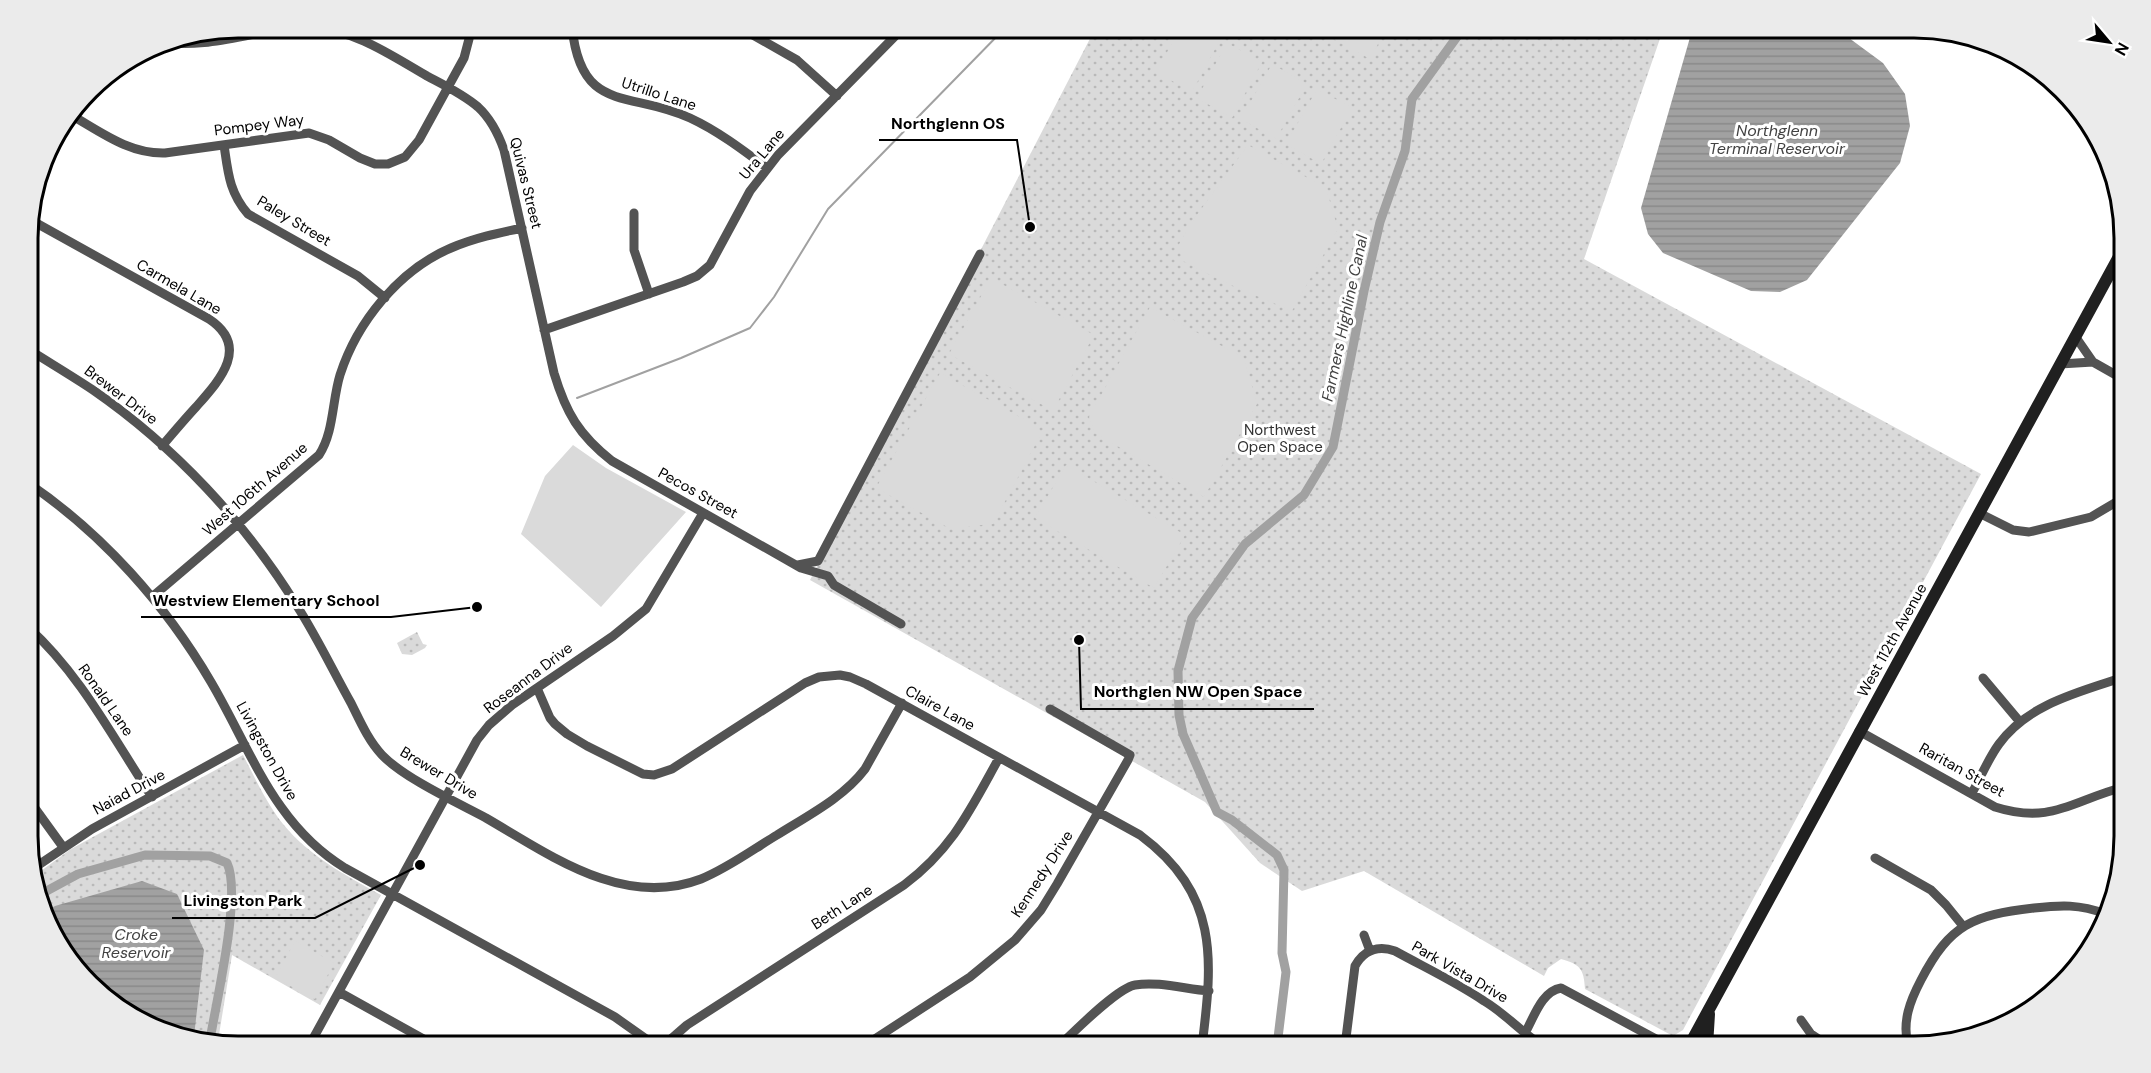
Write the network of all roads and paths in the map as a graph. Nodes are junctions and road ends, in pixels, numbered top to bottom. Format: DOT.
graph roads {
  1 [pos="354,38"];
  2 [pos="468,38"];
  3 [pos="573,38"];
  4 [pos="759,38"];
  5 [pos="893,38"];
  6 [pos="448,87"];
  7 [pos="837,96"];
  8 [pos="77,119"];
  9 [pos="224,145"];
  10 [pos="767,168"];
  11 [pos="634,213"];
  12 [pos="38,225"];
  13 [pos="522,228"];
  14 [pos="980,254"];
  15 [pos="2114,265"];
  16 [pos="649,294"];
  17 [pos="385,298"];
  18 [pos="544,330"];
  19 [pos="2075,336"];
  20 [pos="38,355"];
  21 [pos="2093,362"];
  22 [pos="2060,364"];
  23 [pos="2114,374"];
  24 [pos="162,446"];
  25 [pos="38,491"];
  26 [pos="2114,503"];
  27 [pos="703,513"];
  28 [pos="1979,513"];
  29 [pos="237,524"];
  30 [pos="798,565"];
  31 [pos="152,597"];
  32 [pos="901,624"];
  33 [pos="38,637"];
  34 [pos="1983,678"];
  35 [pos="2114,680"];
  36 [pos="537,688"];
  37 [pos="902,703"];
  38 [pos="1050,709"];
  39 [pos="2020,722"];
  40 [pos="1859,731"];
  41 [pos="245,745"];
  42 [pos="999,758"];
  43 [pos="2114,791"];
  44 [pos="1972,793"];
  45 [pos="446,796"];
  46 [pos="152,797"];
  47 [pos="38,812"];
  48 [pos="1098,812"];
  49 [pos="63,847"];
  50 [pos="1875,858"];
  51 [pos="39,864"];
  52 [pos="393,893"];
  53 [pos="2098,911"];
  54 [pos="1963,926"];
  55 [pos="1364,935"];
  56 [pos="1370,951"];
  57 [pos="1209,991"];
  58 [pos="339,992"];
  59 [pos="1709,1008"];
  60 [pos="1801,1020"];
  61 [pos="1524,1033"];
  62 [pos="1203,1035"];
  63 [pos="1346,1035"];
  64 [pos="1527,1035"];
  65 [pos="1649,1035"];
  66 [pos="1695,1035"];
  67 [pos="1708,1035"];
  68 [pos="1813,1035"];
  69 [pos="1907,1035"];
  70 [pos="315,1036"];
  71 [pos="418,1036"];
  72 [pos="642,1036"];
  73 [pos="675,1036"];
  74 [pos="880,1036"];
  75 [pos="1071,1036"];
  1 -- 6 [label="street, Quivas Street"];
  2 -- 6 [label="street, Pompey Way"];
  3 -- 10 [label="street, Utrillo Lane"];
  4 -- 7 [label="street"];
  5 -- 7 [label="street, Ura Lane"];
  6 -- 9 [label="street, Pompey Way"];
  6 -- 13 [label="street, Quivas Street"];
  7 -- 10 [label="street, Ura Lane"];
  8 -- 9 [label="street, Pompey Way"];
  9 -- 17 [label="street, Paley Street"];
  10 -- 16 [label="street, Ura Lane"];
  11 -- 16 [label="street"];
  12 -- 24 [label="street, Carmela Lane"];
  13 -- 17 [label="street, West 106th Avenue"];
  13 -- 18 [label="street, Quivas Street"];
  14 -- 30 [label="street"];
  15 -- 19 [label="main road, West 112th Avenue"];
  16 -- 18 [label="street, Ura Lane"];
  17 -- 29 [label="street, West 106th Avenue"];
  18 -- 27 [label="street, Pecos Street"];
  19 -- 21 [label="street"];
  19 -- 22 [label="main road, West 112th Avenue"];
  20 -- 24 [label="street, Brewer Drive"];
  21 -- 22 [label="street"];
  21 -- 23 [label="street"];
  22 -- 28 [label="main road, West 112th Avenue"];
  24 -- 29 [label="street, Brewer Drive"];
  25 -- 31 [label="street, Livingston Drive"];
  26 -- 28 [label="street"];
  27 -- 30 [label="street, Pecos Street"];
  27 -- 36 [label="street, Roseanna Drive"];
  28 -- 40 [label="main road, West 112th Avenue"];
  29 -- 31 [label="street, West 106th Avenue"];
  29 -- 45 [label="street, Brewer Drive"];
  30 -- 32 [label="street, Pecos Street"];
  31 -- 41 [label="street, Livingston Drive"];
  33 -- 46 [label="street, Ronald Lane"];
  34 -- 39 [label="street"];
  35 -- 39 [label="street"];
  36 -- 37 [label="street, Claire Lane"];
  36 -- 45 [label="street, Roseanna Drive"];
  37 -- 42 [label="street, Claire Lane"];
  37 -- 45 [label="street, Brewer Drive"];
  38 -- 48 [label="street, Kennedy Drive"];
  39 -- 44 [label="street"];
  40 -- 44 [label="street, Raritan Street"];
  40 -- 59 [label="main road, West 112th Avenue"];
  41 -- 46 [label="street, Naiad Drive"];
  41 -- 52 [label="street, Livingston Drive"];
  42 -- 48 [label="street, Claire Lane"];
  42 -- 73 [label="street, Beth Lane"];
  43 -- 44 [label="street, Raritan Street"];
  45 -- 52 [label="street, Roseanna Drive"];
  46 -- 49 [label="street, Naiad Drive"];
  47 -- 49 [label="street"];
  48 -- 57 [label="street, Claire Lane"];
  48 -- 74 [label="street, Kennedy Drive"];
  49 -- 51 [label="street, Naiad Drive"];
  50 -- 54 [label="street"];
  52 -- 58 [label="street, Roseanna Drive"];
  52 -- 72 [label="street, Livingston Drive"];
  53 -- 54 [label="street"];
  54 -- 69 [label="street"];
  55 -- 56 [label="street"];
  56 -- 61 [label="street, Park Vista Drive"];
  56 -- 63 [label="street"];
  57 -- 62 [label="street, Claire Lane"];
  57 -- 75 [label="street"];
  58 -- 70 [label="street, Roseanna Drive"];
  58 -- 71 [label="street"];
  59 -- 66 [label="main road, West 112th Avenue"];
  59 -- 67 [label="main road"];
  60 -- 68 [label="street"];
  61 -- 64 [label="street, Park Vista Drive"];
  61 -- 65 [label="street"];
}
